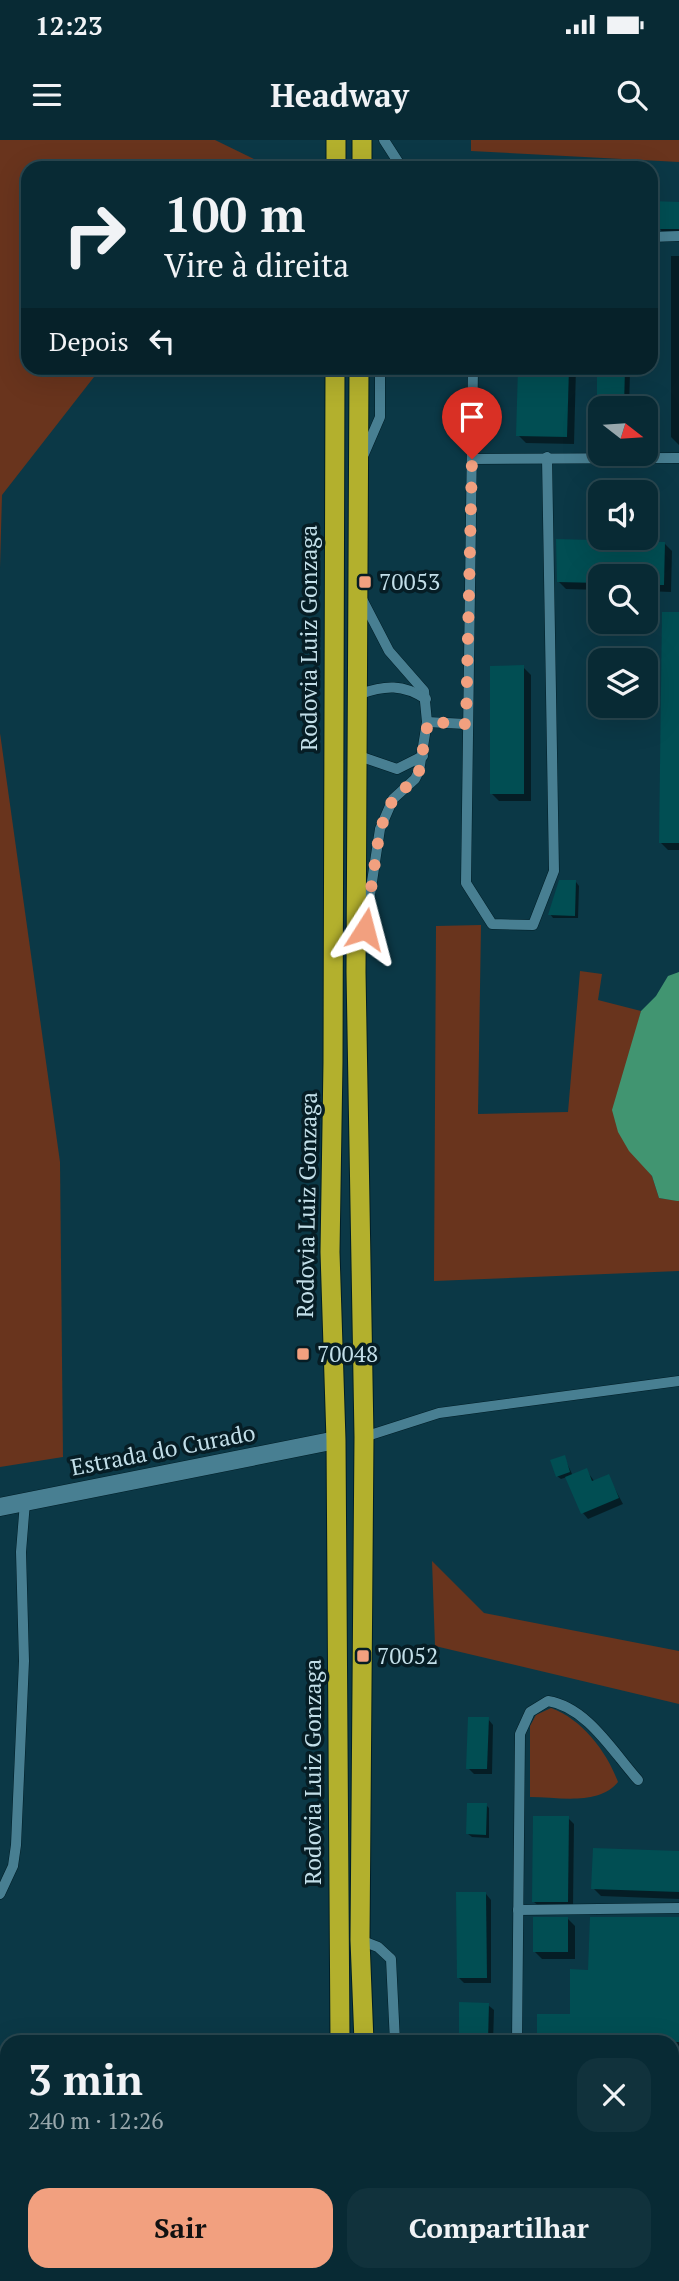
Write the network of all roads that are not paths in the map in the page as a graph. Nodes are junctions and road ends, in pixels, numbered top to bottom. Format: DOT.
graph roads {
  1 [pos="336,140"];
  2 [pos="362,140"];
  3 [pos="384,140"];
  4 [pos="336,161"];
  5 [pos="362,161"];
  6 [pos="398,161"];
  7 [pos="679,236"];
  8 [pos="658,237"];
  9 [pos="335,375"];
  10 [pos="359,375"];
  11 [pos="380,375"];
  12 [pos="473,375"];
  13 [pos="547,457"];
  14 [pos="679,458"];
  15 [pos="472,459"];
  16 [pos="358,467"];
  17 [pos="358,591"];
  18 [pos="360,694"];
  19 [pos="426,699"];
  20 [pos="428,722"];
  21 [pos="466,724"];
  22 [pos="359,756"];
  23 [pos="423,756"];
  24 [pos="356,972"];
  25 [pos="679,1381"];
  26 [pos="364,1437"];
  27 [pos="336,1440"];
  28 [pos="25,1502"];
  29 [pos="0,1507"];
  30 [pos="638,1780"];
  31 [pos="0,1894"];
  32 [pos="679,1908"];
  33 [pos="518,1910"];
  34 [pos="360,1940"];
  35 [pos="340,2035"];
  36 [pos="364,2035"];
  37 [pos="395,2035"];
  38 [pos="517,2035"];
  1 -- 4 [label="highway"];
  2 -- 5 [label="highway"];
  3 -- 6 [label="lane"];
  7 -- 8 [label="lane"];
  9 -- 27 [label="highway, Rodovia Luiz Gonzaga"];
  10 -- 16 [label="highway, Rodovia Luiz Gonzaga"];
  11 -- 16 [label="lane"];
  12 -- 15 [label="lane"];
  13 -- 14 [label="lane"];
  13 -- 15 [label="lane"];
  13 -- 21 [label="lane"];
  15 -- 21 [label="lane"];
  16 -- 17 [label="highway, Rodovia Luiz Gonzaga"];
  17 -- 18 [label="highway, Rodovia Luiz Gonzaga"];
  17 -- 19 [label="lane"];
  18 -- 19 [label="lane"];
  18 -- 22 [label="highway, Rodovia Luiz Gonzaga"];
  19 -- 20 [label="lane"];
  20 -- 21 [label="lane"];
  20 -- 23 [label="lane"];
  22 -- 23 [label="lane"];
  22 -- 24 [label="highway, Rodovia Luiz Gonzaga"];
  23 -- 24 [label="lane"];
  24 -- 26 [label="highway, Rodovia Luiz Gonzaga"];
  25 -- 26 [label="lane"];
  26 -- 34 [label="highway, Rodovia Luiz Gonzaga"];
  27 -- 28 [label="main road, Estrada do Curado"];
  27 -- 35 [label="highway, Rodovia Luiz Gonzaga"];
  28 -- 29 [label="main road, Estrada do Curado"];
  28 -- 31 [label="lane"];
  30 -- 33 [label="lane"];
  32 -- 33 [label="lane"];
  33 -- 38 [label="lane"];
  34 -- 36 [label="highway, Rodovia Luiz Gonzaga"];
  34 -- 37 [label="lane"];
}
